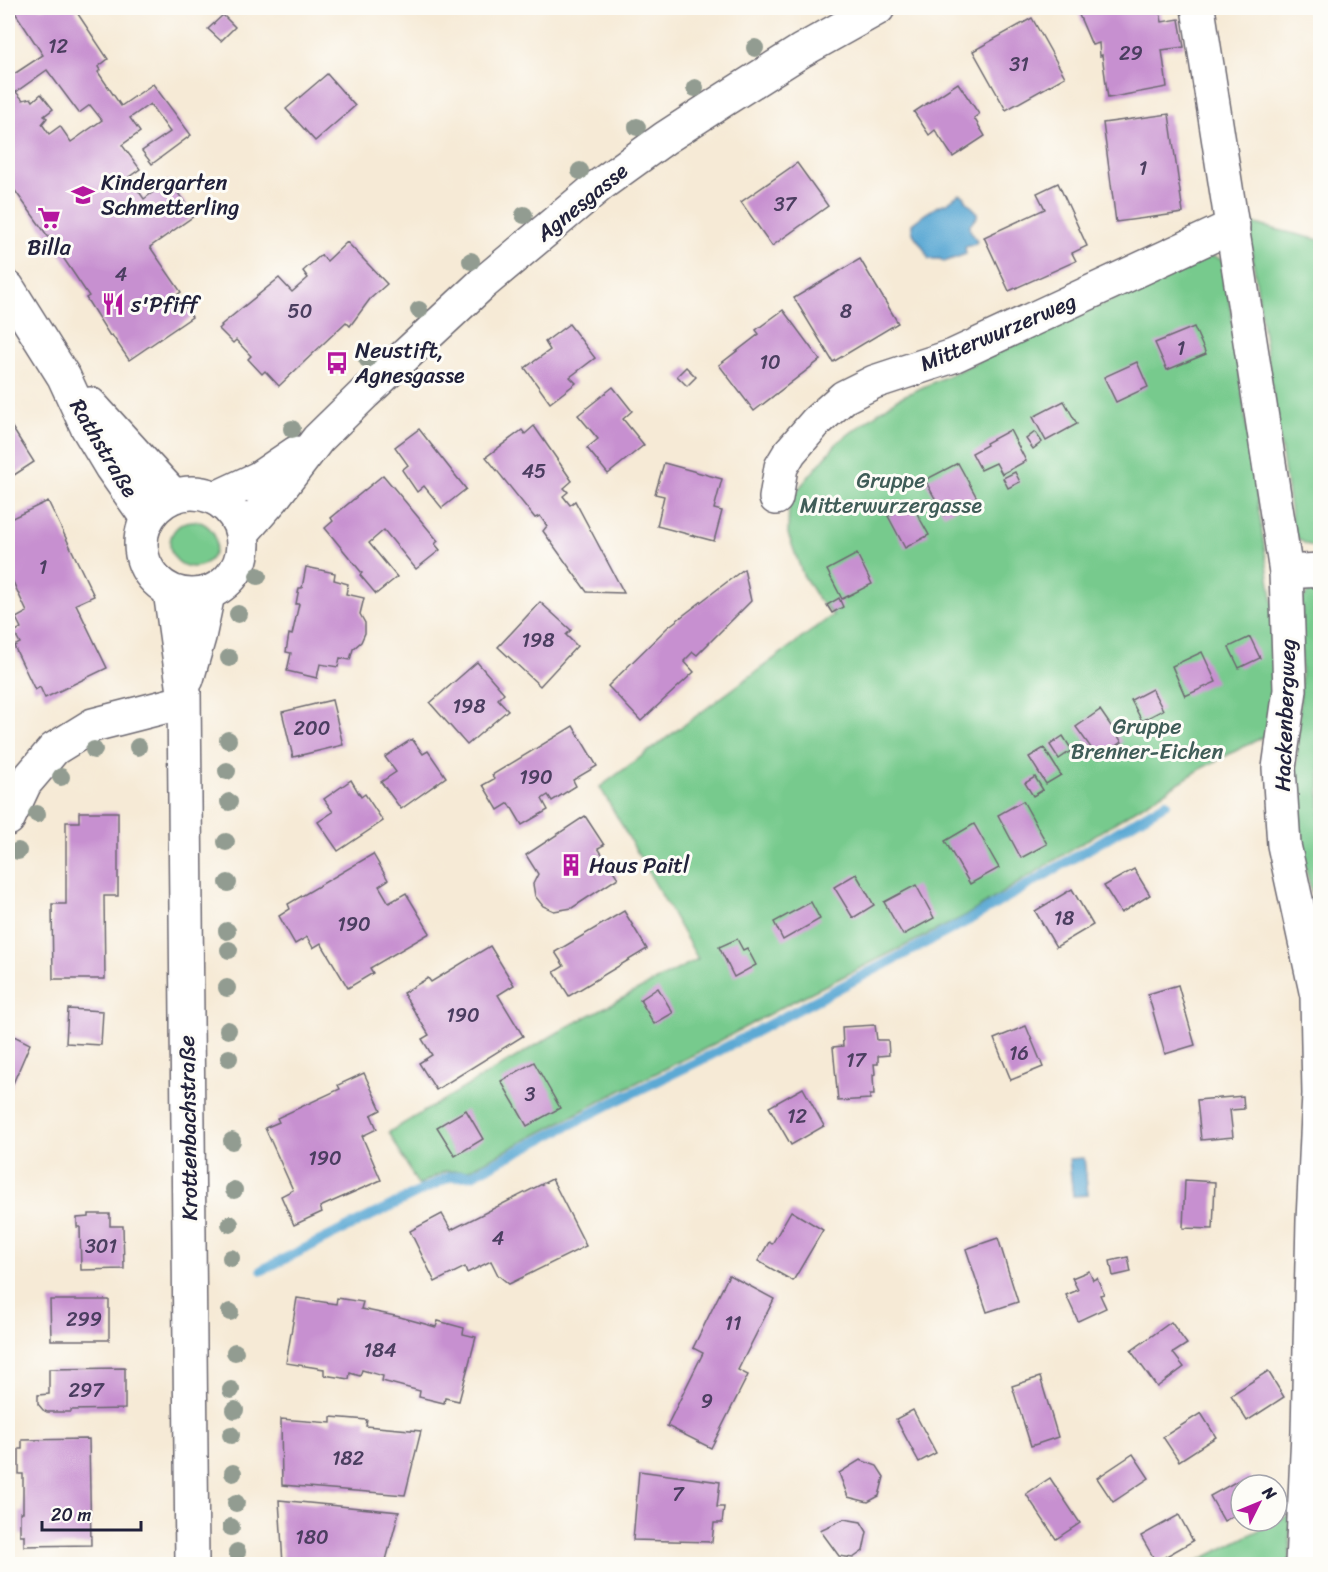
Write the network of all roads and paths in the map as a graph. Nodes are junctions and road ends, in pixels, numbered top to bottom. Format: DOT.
graph roads {
  1 [pos="878,8"];
  2 [pos="1198,8"];
  3 [pos="1233,226"];
  4 [pos="8,288"];
  5 [pos="64,377"];
  6 [pos="318,439"];
  7 [pos="173,495"];
  8 [pos="216,498"];
  9 [pos="776,498"];
  10 [pos="147,518"];
  11 [pos="243,532"];
  12 [pos="1320,570"];
  13 [pos="1286,572"];
  14 [pos="170,591"];
  15 [pos="208,594"];
  16 [pos="183,697"];
  17 [pos="8,819"];
  18 [pos="192,1564"];
  19 [pos="1302,1564"];
  1 -- 6 [label="street, Agnesgasse"];
  2 -- 3 [label="street, Hackenbergweg"];
  3 -- 9 [label="street, Mitterwurzerweg"];
  3 -- 13 [label="street, Hackenbergweg"];
  4 -- 5 [label="street, Rathstraße"];
  5 -- 7 [label="street, Rathstraße"];
  5 -- 10 [label="street, Rathstraße"];
  6 -- 8 [label="street, Agnesgasse"];
  6 -- 11 [label="street, Agnesgasse"];
  7 -- 8 [label="street, Rathstraße"];
  7 -- 10 [label="street, Rathstraße"];
  8 -- 11 [label="street"];
  10 -- 14 [label="street, Rathstraße"];
  11 -- 15 [label="street"];
  12 -- 13 [label="street"];
  13 -- 19 [label="street, Hackenbergweg"];
  14 -- 15 [label="street"];
  14 -- 16 [label="street, Krottenbachstraße"];
  15 -- 16 [label="street, Krottenbachstraße"];
  16 -- 17 [label="street"];
  16 -- 18 [label="street, Krottenbachstraße"];
}
